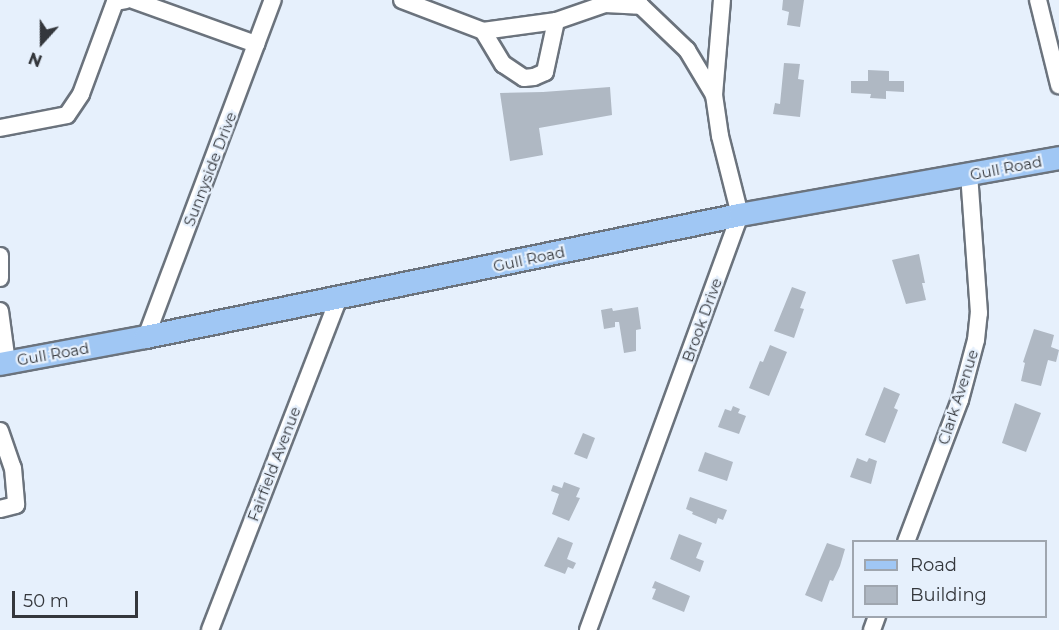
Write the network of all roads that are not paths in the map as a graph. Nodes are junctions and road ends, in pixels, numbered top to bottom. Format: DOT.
graph roads {
  1 [pos="126,0"];
  2 [pos="133,0"];
  3 [pos="273,0"];
  4 [pos="402,0"];
  5 [pos="722,0"];
  6 [pos="1038,0"];
  7 [pos="556,21"];
  8 [pos="483,31"];
  9 [pos="256,44"];
  10 [pos="1059,85"];
  11 [pos="714,95"];
  12 [pos="0,128"];
  13 [pos="1059,158"];
  14 [pos="969,176"];
  15 [pos="740,215"];
  16 [pos="0,256"];
  17 [pos="0,278"];
  18 [pos="339,298"];
  19 [pos="0,310"];
  20 [pos="146,337"];
  21 [pos="3,363"];
  22 [pos="0,431"];
  23 [pos="0,509"];
  24 [pos="907,540"];
  25 [pos="210,630"];
  26 [pos="588,630"];
  1 -- 12 [label="street"];
  2 -- 9 [label="street"];
  3 -- 9 [label="street, Sunnyside Drive"];
  4 -- 8 [label="street"];
  5 -- 11 [label="street"];
  6 -- 10 [label="street"];
  7 -- 8 [label="street"];
  7 -- 8 [label="street"];
  7 -- 11 [label="street"];
  9 -- 20 [label="street, Sunnyside Drive"];
  11 -- 15 [label="street"];
  13 -- 14 [label="main road, Gull Road"];
  14 -- 15 [label="main road, Gull Road"];
  14 -- 24 [label="street, Clark Avenue"];
  15 -- 18 [label="main road, Gull Road"];
  15 -- 26 [label="street, Brook Drive"];
  16 -- 17 [label="street"];
  18 -- 20 [label="main road, Gull Road"];
  18 -- 25 [label="street, Fairfield Avenue"];
  19 -- 21 [label="street"];
  20 -- 21 [label="main road, Gull Road"];
  22 -- 23 [label="street"];
}
